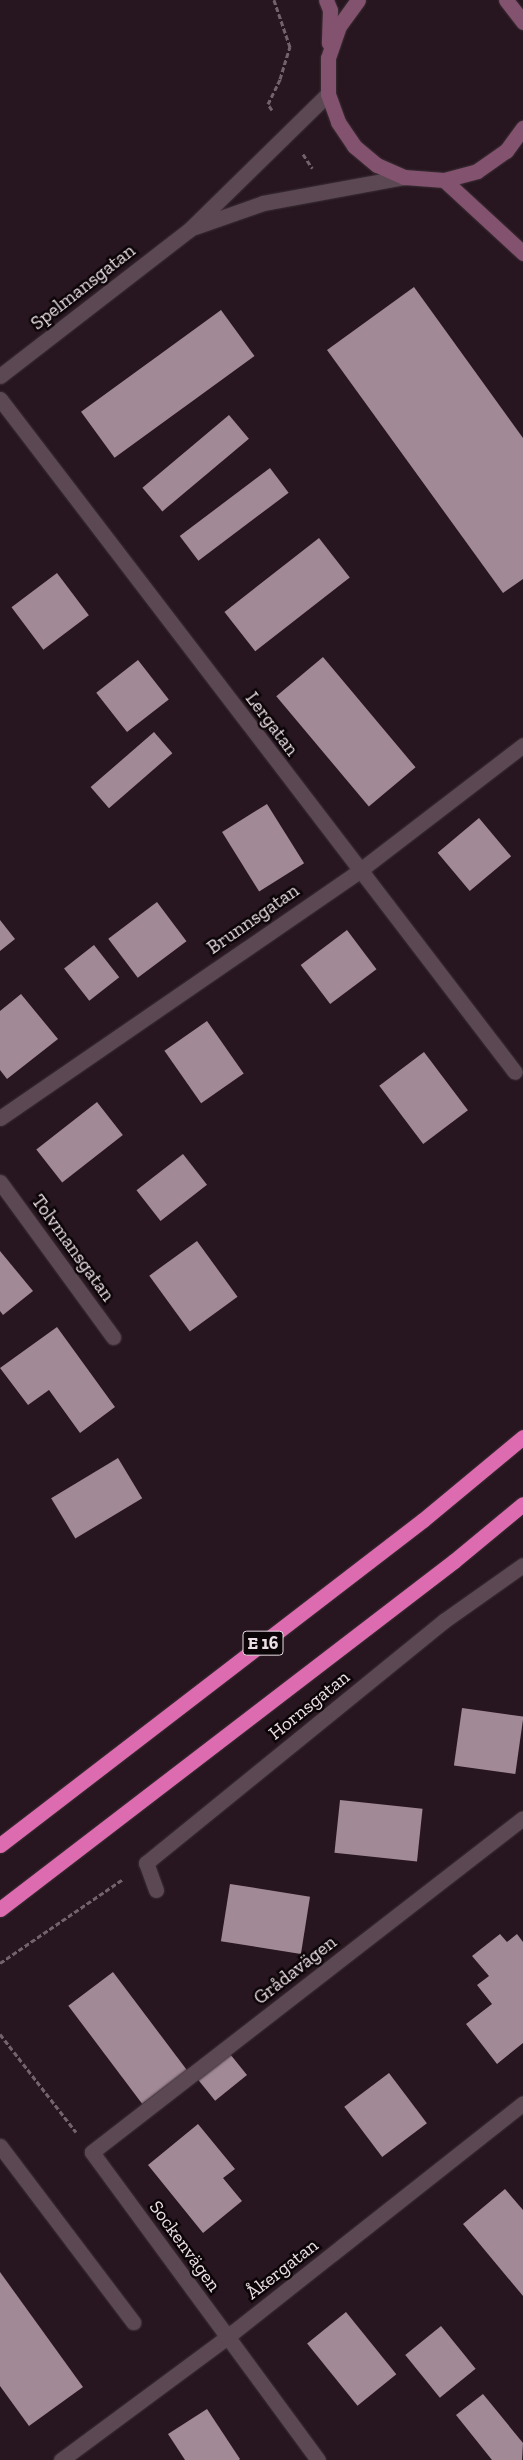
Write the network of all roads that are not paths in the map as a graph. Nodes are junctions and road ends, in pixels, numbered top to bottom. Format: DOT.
graph roads {
  1 [pos="326,0"];
  2 [pos="358,0"];
  3 [pos="506,0"];
  4 [pos="523,22"];
  5 [pos="328,58"];
  6 [pos="328,94"];
  7 [pos="523,128"];
  8 [pos="404,177"];
  9 [pos="444,180"];
  10 [pos="190,229"];
  11 [pos="523,253"];
  12 [pos="0,376"];
  13 [pos="0,400"];
  14 [pos="523,745"];
  15 [pos="359,871"];
  16 [pos="515,1072"];
  17 [pos="0,1118"];
  18 [pos="0,1182"];
  19 [pos="114,1337"];
  20 [pos="523,1437"];
  21 [pos="523,1504"];
  22 [pos="523,1565"];
  23 [pos="523,1818"];
  24 [pos="0,1845"];
  25 [pos="156,1890"];
  26 [pos="0,1909"];
  27 [pos="523,2103"];
  28 [pos="0,2146"];
  29 [pos="92,2152"];
  30 [pos="132,2322"];
  31 [pos="227,2337"];
  32 [pos="60,2460"];
  33 [pos="318,2460"];
  1 -- 5 [label="street"];
  2 -- 5 [label="street"];
  3 -- 4 [label="street"];
  5 -- 6 [label="street"];
  6 -- 8 [label="street"];
  6 -- 10 [label="street, Spelmansgatan"];
  7 -- 9 [label="street"];
  8 -- 9 [label="street"];
  8 -- 10 [label="street, Spelmansgatan"];
  9 -- 11 [label="street"];
  10 -- 12 [label="street, Spelmansgatan"];
  13 -- 15 [label="street, Lergatan"];
  14 -- 15 [label="street, Brunnsgatan"];
  15 -- 16 [label="street, Lergatan"];
  15 -- 17 [label="street, Brunnsgatan"];
  18 -- 19 [label="street, Tolvmansgatan"];
  20 -- 24 [label="highway, E 16"];
  21 -- 26 [label="highway, E 16"];
  22 -- 25 [label="street, Hornsgatan"];
  23 -- 29 [label="street, Grådavägen"];
  27 -- 31 [label="street, Åkergatan"];
  28 -- 30 [label="street"];
  29 -- 31 [label="street, Sockenvägen"];
  31 -- 32 [label="street, Åkergatan"];
  31 -- 33 [label="street, Sockenvägen"];
}
